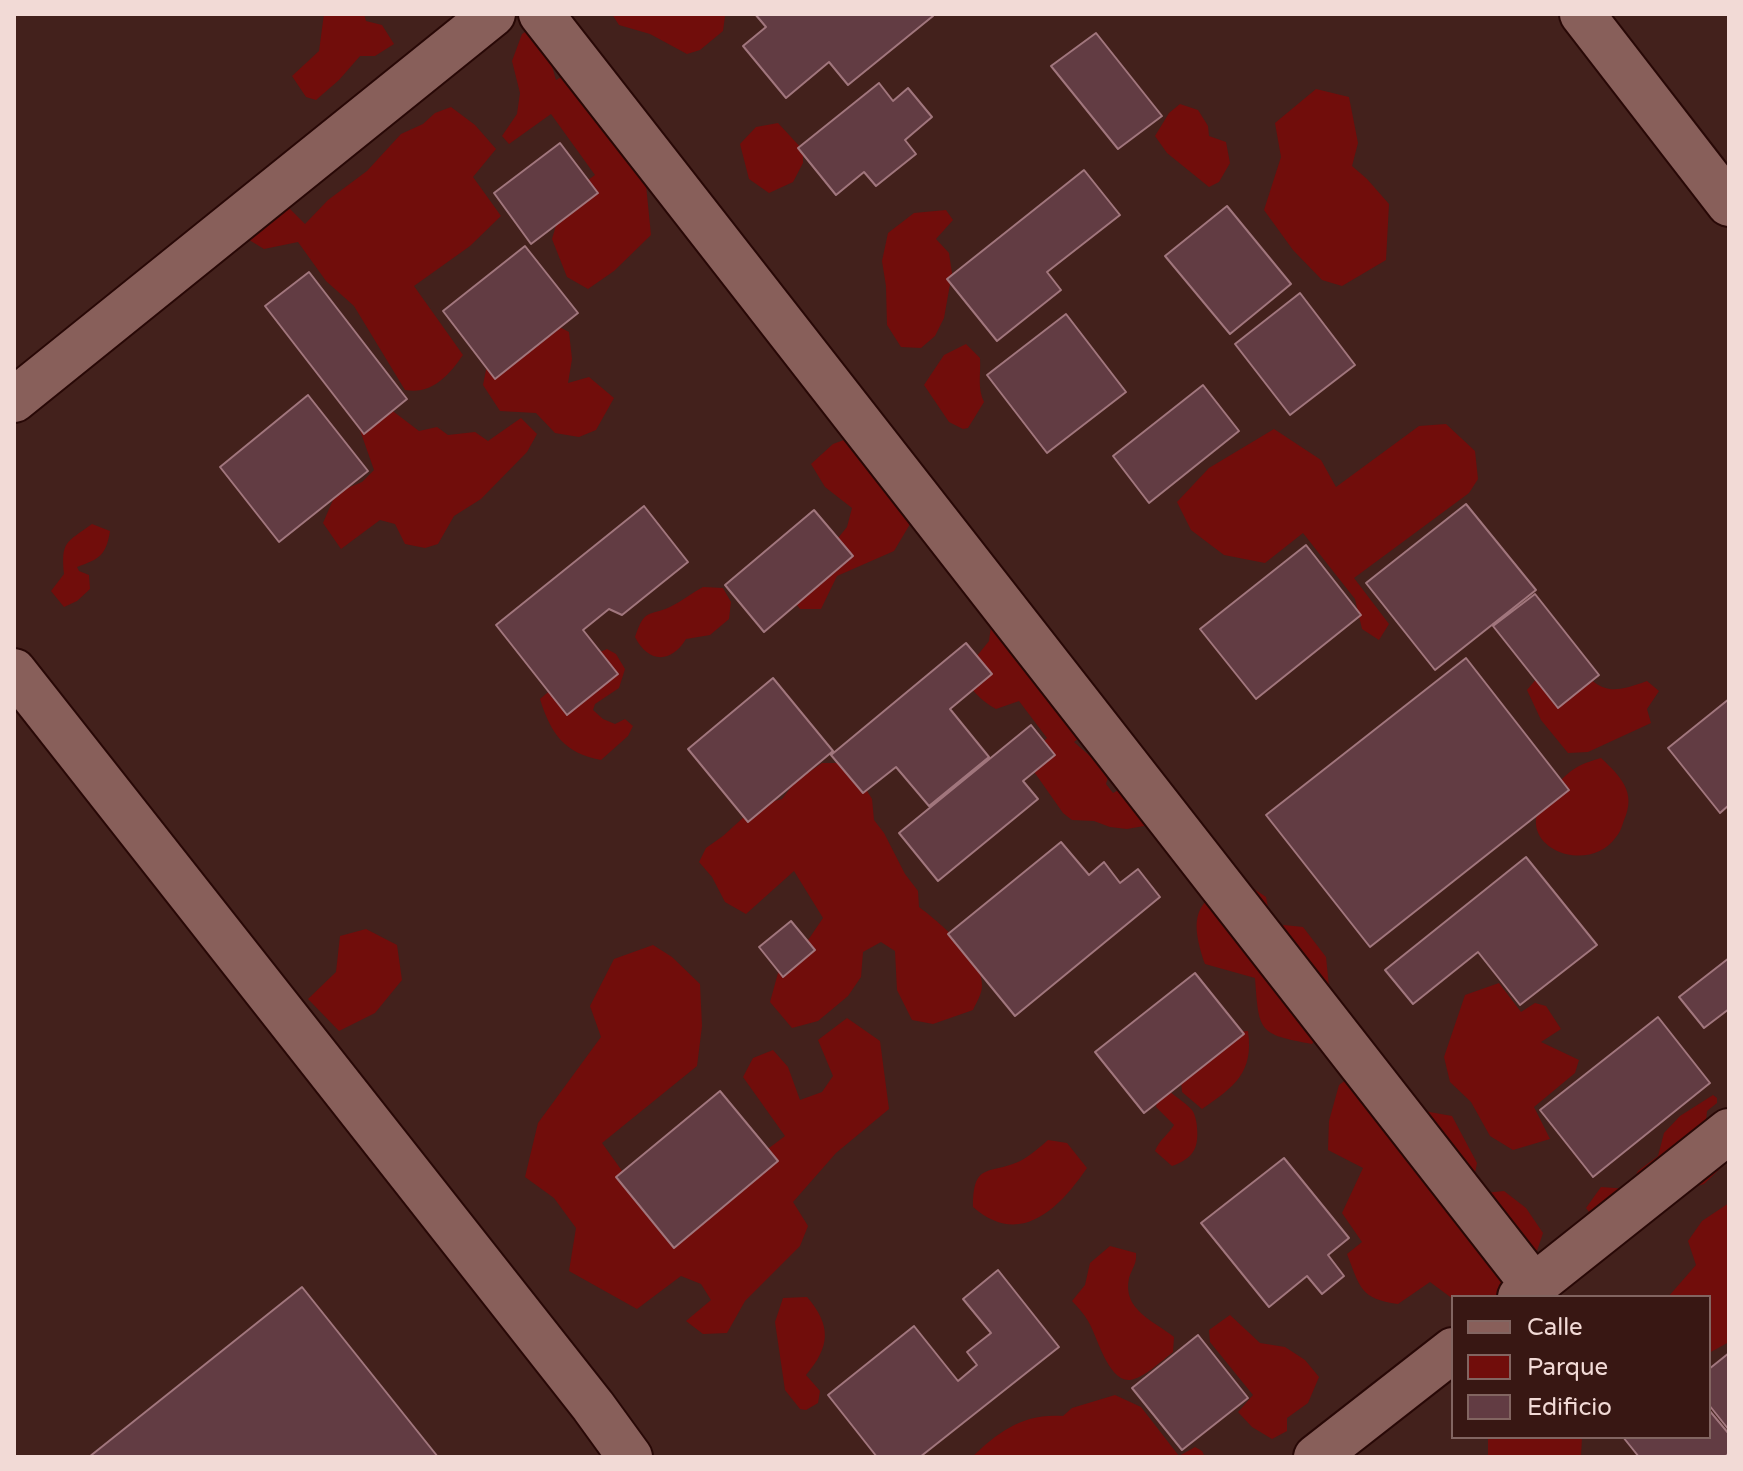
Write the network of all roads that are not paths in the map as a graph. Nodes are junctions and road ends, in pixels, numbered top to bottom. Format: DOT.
graph roads {
  1 [pos="493,14"];
  2 [pos="541,14"];
  3 [pos="1596,19"];
  4 [pos="1729,204"];
  5 [pos="14,400"];
  6 [pos="14,671"];
  7 [pos="1729,1131"];
  8 [pos="1527,1291"];
  9 [pos="1451,1352"];
  10 [pos="630,1457"];
  11 [pos="1316,1457"];
  1 -- 5 [label="street"];
  2 -- 8 [label="street"];
  3 -- 4 [label="street"];
  6 -- 10 [label="street"];
  7 -- 8 [label="street"];
  9 -- 11 [label="street"];
}
